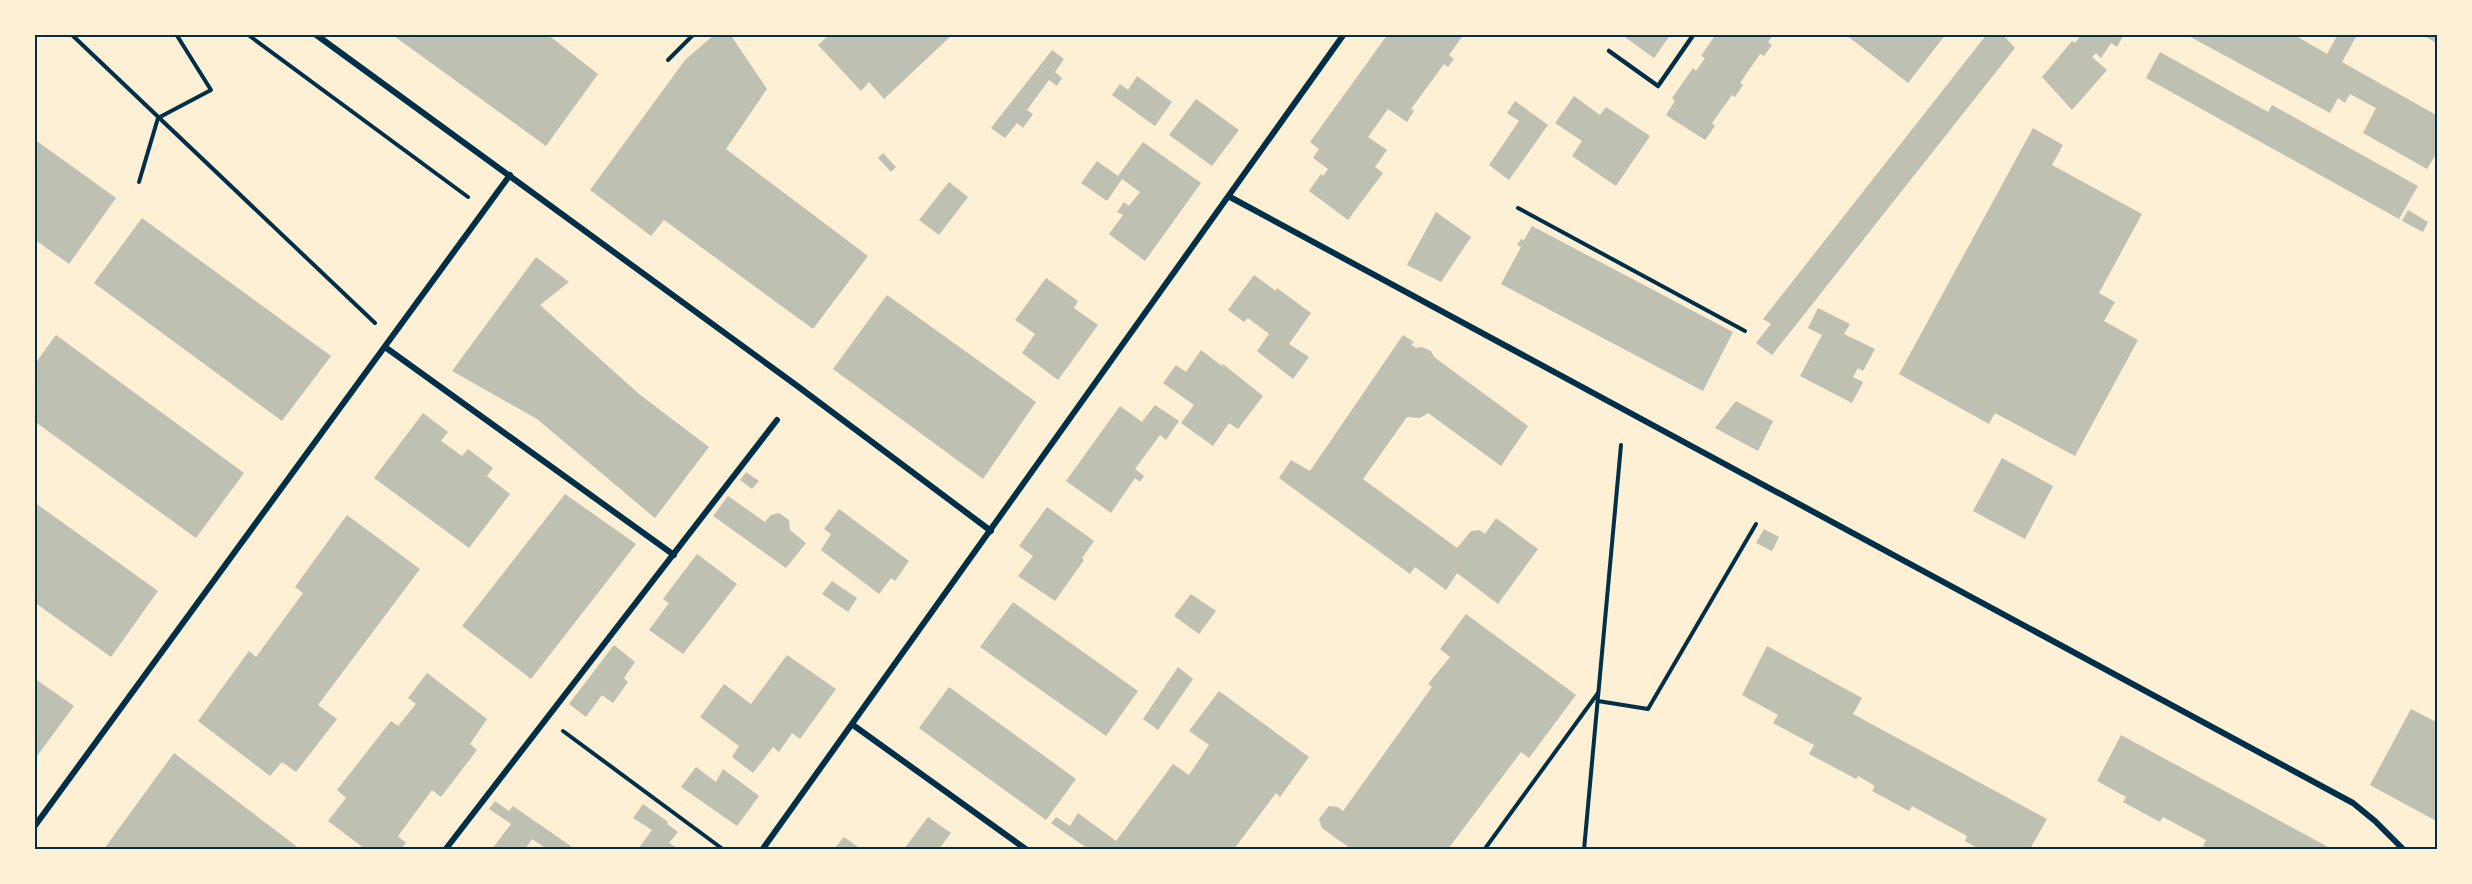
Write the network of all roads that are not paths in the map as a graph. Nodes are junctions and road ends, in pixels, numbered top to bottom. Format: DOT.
graph roads {
  1 [pos="315,34"];
  2 [pos="1344,34"];
  3 [pos="1694,34"];
  4 [pos="1610,51"];
  5 [pos="510,175"];
  6 [pos="1230,197"];
  7 [pos="385,347"];
  8 [pos="777,420"];
  9 [pos="991,531"];
  10 [pos="674,555"];
  11 [pos="853,725"];
  12 [pos="34,827"];
  13 [pos="446,849"];
  14 [pos="762,849"];
  15 [pos="1027,849"];
  16 [pos="2404,849"];
  1 -- 5 [label="street"];
  2 -- 6 [label="street"];
  3 -- 4 [label="lane"];
  5 -- 7 [label="street"];
  5 -- 9 [label="street"];
  6 -- 9 [label="street"];
  6 -- 16 [label="street"];
  7 -- 10 [label="street"];
  7 -- 12 [label="street"];
  8 -- 10 [label="street"];
  9 -- 11 [label="street"];
  10 -- 13 [label="street"];
  11 -- 14 [label="street"];
  11 -- 15 [label="street"];
}
